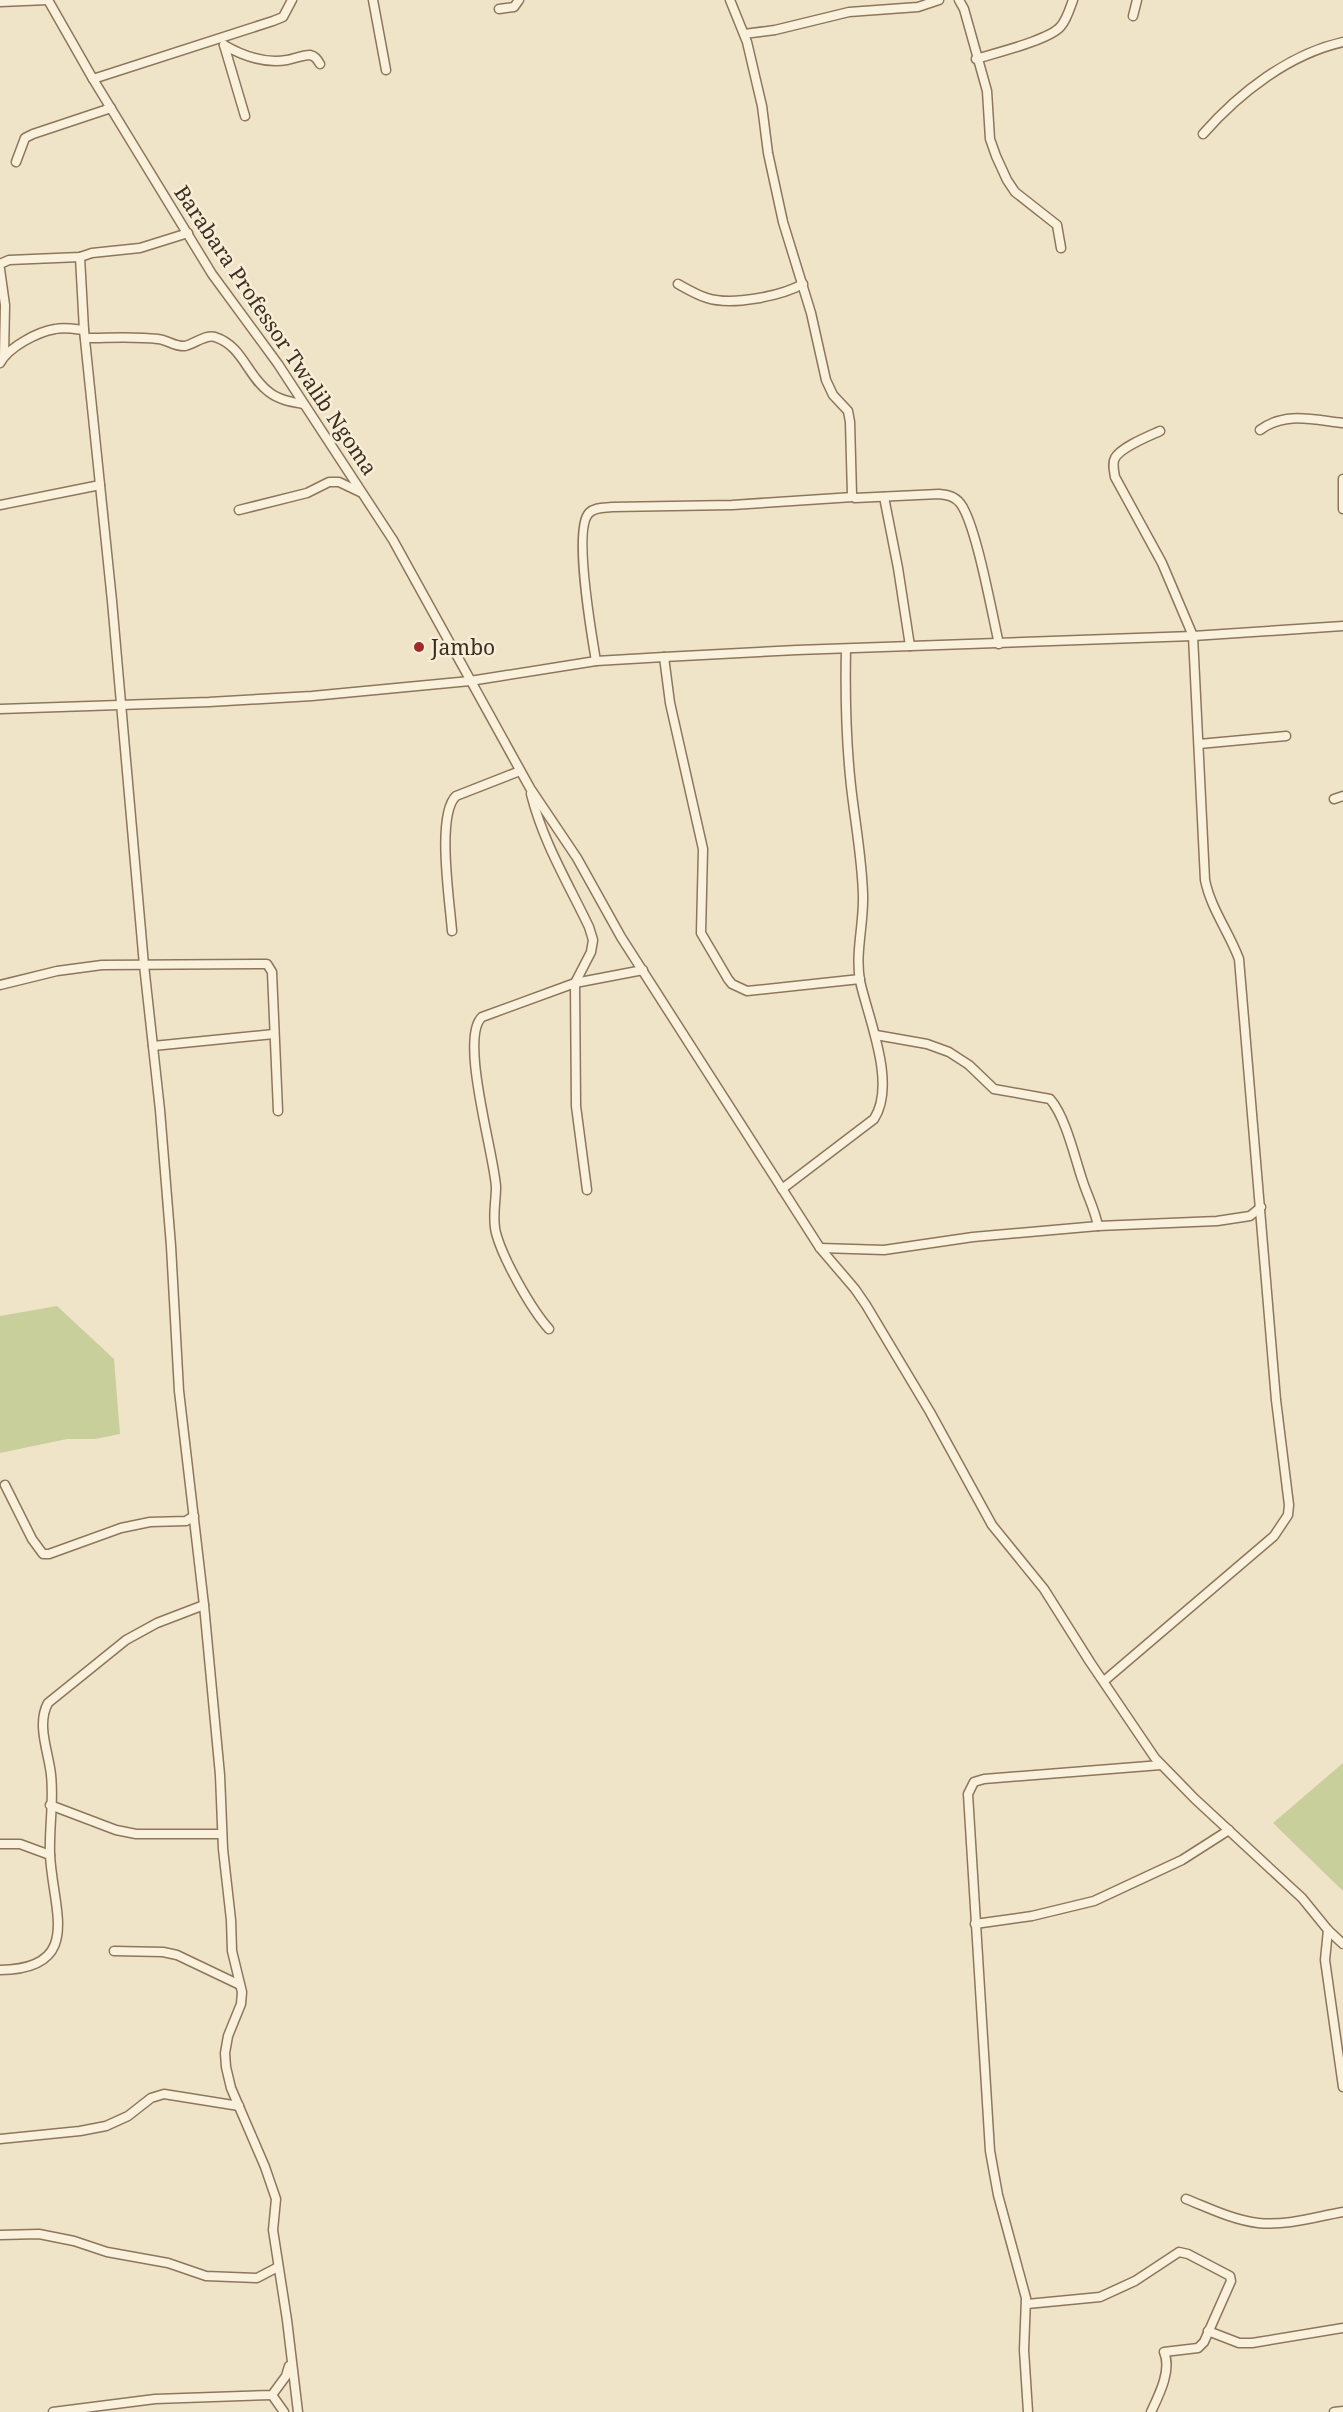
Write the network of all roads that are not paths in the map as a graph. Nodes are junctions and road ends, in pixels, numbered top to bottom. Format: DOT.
graph roads {
  1 [pos="48,0"];
  2 [pos="292,0"];
  3 [pos="373,0"];
  4 [pos="519,0"];
  5 [pos="730,0"];
  6 [pos="939,0"];
  7 [pos="959,0"];
  8 [pos="1073,0"];
  9 [pos="1137,0"];
  10 [pos="0,2"];
  11 [pos="499,9"];
  12 [pos="1133,16"];
  13 [pos="744,34"];
  14 [pos="223,42"];
  15 [pos="1343,42"];
  16 [pos="976,59"];
  17 [pos="320,64"];
  18 [pos="386,70"];
  19 [pos="93,79"];
  20 [pos="111,108"];
  21 [pos="245,116"];
  22 [pos="1203,134"];
  23 [pos="16,162"];
  24 [pos="188,233"];
  25 [pos="1061,248"];
  26 [pos="80,257"];
  27 [pos="0,264"];
  28 [pos="0,269"];
  29 [pos="678,284"];
  30 [pos="803,284"];
  31 [pos="84,334"];
  32 [pos="2,359"];
  33 [pos="303,404"];
  34 [pos="1343,423"];
  35 [pos="1260,430"];
  36 [pos="1160,431"];
  37 [pos="1343,479"];
  38 [pos="100,485"];
  39 [pos="363,494"];
  40 [pos="853,497"];
  41 [pos="884,497"];
  42 [pos="0,505"];
  43 [pos="1343,509"];
  44 [pos="239,510"];
  45 [pos="1343,626"];
  46 [pos="1193,636"];
  47 [pos="999,644"];
  48 [pos="910,646"];
  49 [pos="846,649"];
  50 [pos="664,657"];
  51 [pos="596,662"];
  52 [pos="470,681"];
  53 [pos="122,705"];
  54 [pos="0,709"];
  55 [pos="1286,736"];
  56 [pos="1198,744"];
  57 [pos="520,771"];
  58 [pos="530,788"];
  59 [pos="452,932"];
  60 [pos="144,965"];
  61 [pos="643,970"];
  62 [pos="860,979"];
  63 [pos="574,982"];
  64 [pos="0,985"];
  65 [pos="274,1034"];
  66 [pos="876,1035"];
  67 [pos="153,1046"];
  68 [pos="278,1111"];
  69 [pos="782,1189"];
  70 [pos="587,1190"];
  71 [pos="1261,1207"];
  72 [pos="1098,1226"];
  73 [pos="820,1248"];
  74 [pos="549,1329"];
  75 [pos="6,1485"];
  76 [pos="194,1516"];
  77 [pos="204,1605"];
  78 [pos="1104,1682"];
  79 [pos="1161,1765"];
  80 [pos="50,1805"];
  81 [pos="1229,1830"];
  82 [pos="222,1834"];
  83 [pos="0,1844"];
  84 [pos="50,1856"];
  85 [pos="975,1924"];
  86 [pos="1328,1930"];
  87 [pos="1343,1944"];
  88 [pos="114,1951"];
  89 [pos="0,1970"];
  90 [pos="240,1984"];
  91 [pos="1343,2087"];
  92 [pos="238,2106"];
  93 [pos="0,2139"];
  94 [pos="1186,2199"];
  95 [pos="1343,2212"];
  96 [pos="0,2235"];
  97 [pos="278,2267"];
  98 [pos="1027,2304"];
  99 [pos="1343,2328"];
  100 [pos="1208,2331"];
  101 [pos="291,2361"];
  102 [pos="272,2395"];
  103 [pos="122,2407"];
  104 [pos="1343,2410"];
  105 [pos="53,2412"];
  106 [pos="284,2412"];
  107 [pos="298,2412"];
  108 [pos="1028,2412"];
  109 [pos="1151,2412"];
  110 [pos="1334,2412"];
  1 -- 10 [label="street"];
  1 -- 19 [label="street, Barabara Professor Twalib Ngoma"];
  2 -- 14 [label="street"];
  3 -- 18 [label="street"];
  4 -- 11 [label="street"];
  5 -- 13 [label="street"];
  6 -- 13 [label="street"];
  7 -- 16 [label="street"];
  8 -- 16 [label="street"];
  9 -- 12 [label="street"];
  13 -- 30 [label="street"];
  14 -- 17 [label="street"];
  14 -- 19 [label="street"];
  14 -- 21 [label="street"];
  15 -- 22 [label="street"];
  16 -- 25 [label="street"];
  19 -- 20 [label="street, Barabara Professor Twalib Ngoma"];
  20 -- 23 [label="street"];
  20 -- 24 [label="street, Barabara Professor Twalib Ngoma"];
  24 -- 26 [label="street"];
  24 -- 33 [label="street, Barabara Professor Twalib Ngoma"];
  26 -- 27 [label="street"];
  26 -- 31 [label="street"];
  28 -- 32 [label="street"];
  29 -- 30 [label="street"];
  30 -- 40 [label="street"];
  31 -- 32 [label="street"];
  31 -- 33 [label="street"];
  31 -- 38 [label="street"];
  33 -- 39 [label="street, Barabara Professor Twalib Ngoma"];
  34 -- 35 [label="street"];
  36 -- 46 [label="street"];
  37 -- 43 [label="street"];
  38 -- 42 [label="street"];
  38 -- 53 [label="street"];
  39 -- 44 [label="street"];
  39 -- 52 [label="street, Barabara Professor Twalib Ngoma"];
  40 -- 41 [label="street"];
  40 -- 51 [label="street"];
  41 -- 47 [label="street"];
  41 -- 48 [label="street"];
  45 -- 46 [label="street"];
  46 -- 47 [label="street"];
  46 -- 56 [label="street"];
  47 -- 48 [label="street"];
  48 -- 49 [label="street"];
  49 -- 50 [label="street"];
  49 -- 62 [label="street"];
  50 -- 51 [label="street"];
  50 -- 62 [label="street"];
  51 -- 52 [label="street"];
  52 -- 53 [label="street"];
  52 -- 57 [label="street, Barabara Professor Twalib Ngoma"];
  53 -- 54 [label="street"];
  53 -- 60 [label="street"];
  55 -- 56 [label="street"];
  56 -- 71 [label="street"];
  57 -- 58 [label="street, Barabara Professor Twalib Ngoma"];
  57 -- 59 [label="street"];
  58 -- 61 [label="street"];
  58 -- 63 [label="street"];
  60 -- 64 [label="street"];
  60 -- 65 [label="street"];
  60 -- 67 [label="street"];
  61 -- 63 [label="street"];
  61 -- 69 [label="street"];
  62 -- 66 [label="street"];
  63 -- 70 [label="street"];
  63 -- 74 [label="street"];
  65 -- 67 [label="street"];
  65 -- 68 [label="street"];
  66 -- 69 [label="street"];
  66 -- 72 [label="street"];
  67 -- 76 [label="street"];
  69 -- 73 [label="street"];
  71 -- 72 [label="street"];
  71 -- 78 [label="street"];
  72 -- 73 [label="street"];
  73 -- 78 [label="street"];
  75 -- 76 [label="street"];
  76 -- 77 [label="street"];
  77 -- 80 [label="street"];
  77 -- 82 [label="street"];
  78 -- 79 [label="street"];
  79 -- 81 [label="street"];
  79 -- 85 [label="street"];
  80 -- 82 [label="street"];
  80 -- 84 [label="street"];
  81 -- 85 [label="street"];
  81 -- 86 [label="street"];
  82 -- 90 [label="street"];
  83 -- 84 [label="street"];
  84 -- 89 [label="street"];
  85 -- 98 [label="street"];
  86 -- 87 [label="street"];
  86 -- 91 [label="street"];
  88 -- 90 [label="street"];
  90 -- 92 [label="street"];
  92 -- 93 [label="street"];
  92 -- 97 [label="street"];
  94 -- 95 [label="street"];
  96 -- 97 [label="street"];
  97 -- 101 [label="street"];
  98 -- 100 [label="street"];
  98 -- 108 [label="street"];
  99 -- 100 [label="street"];
  100 -- 109 [label="street"];
  101 -- 102 [label="street"];
  101 -- 107 [label="street"];
  102 -- 103 [label="street"];
  102 -- 106 [label="street"];
  103 -- 105 [label="street"];
  104 -- 110 [label="street"];
}
